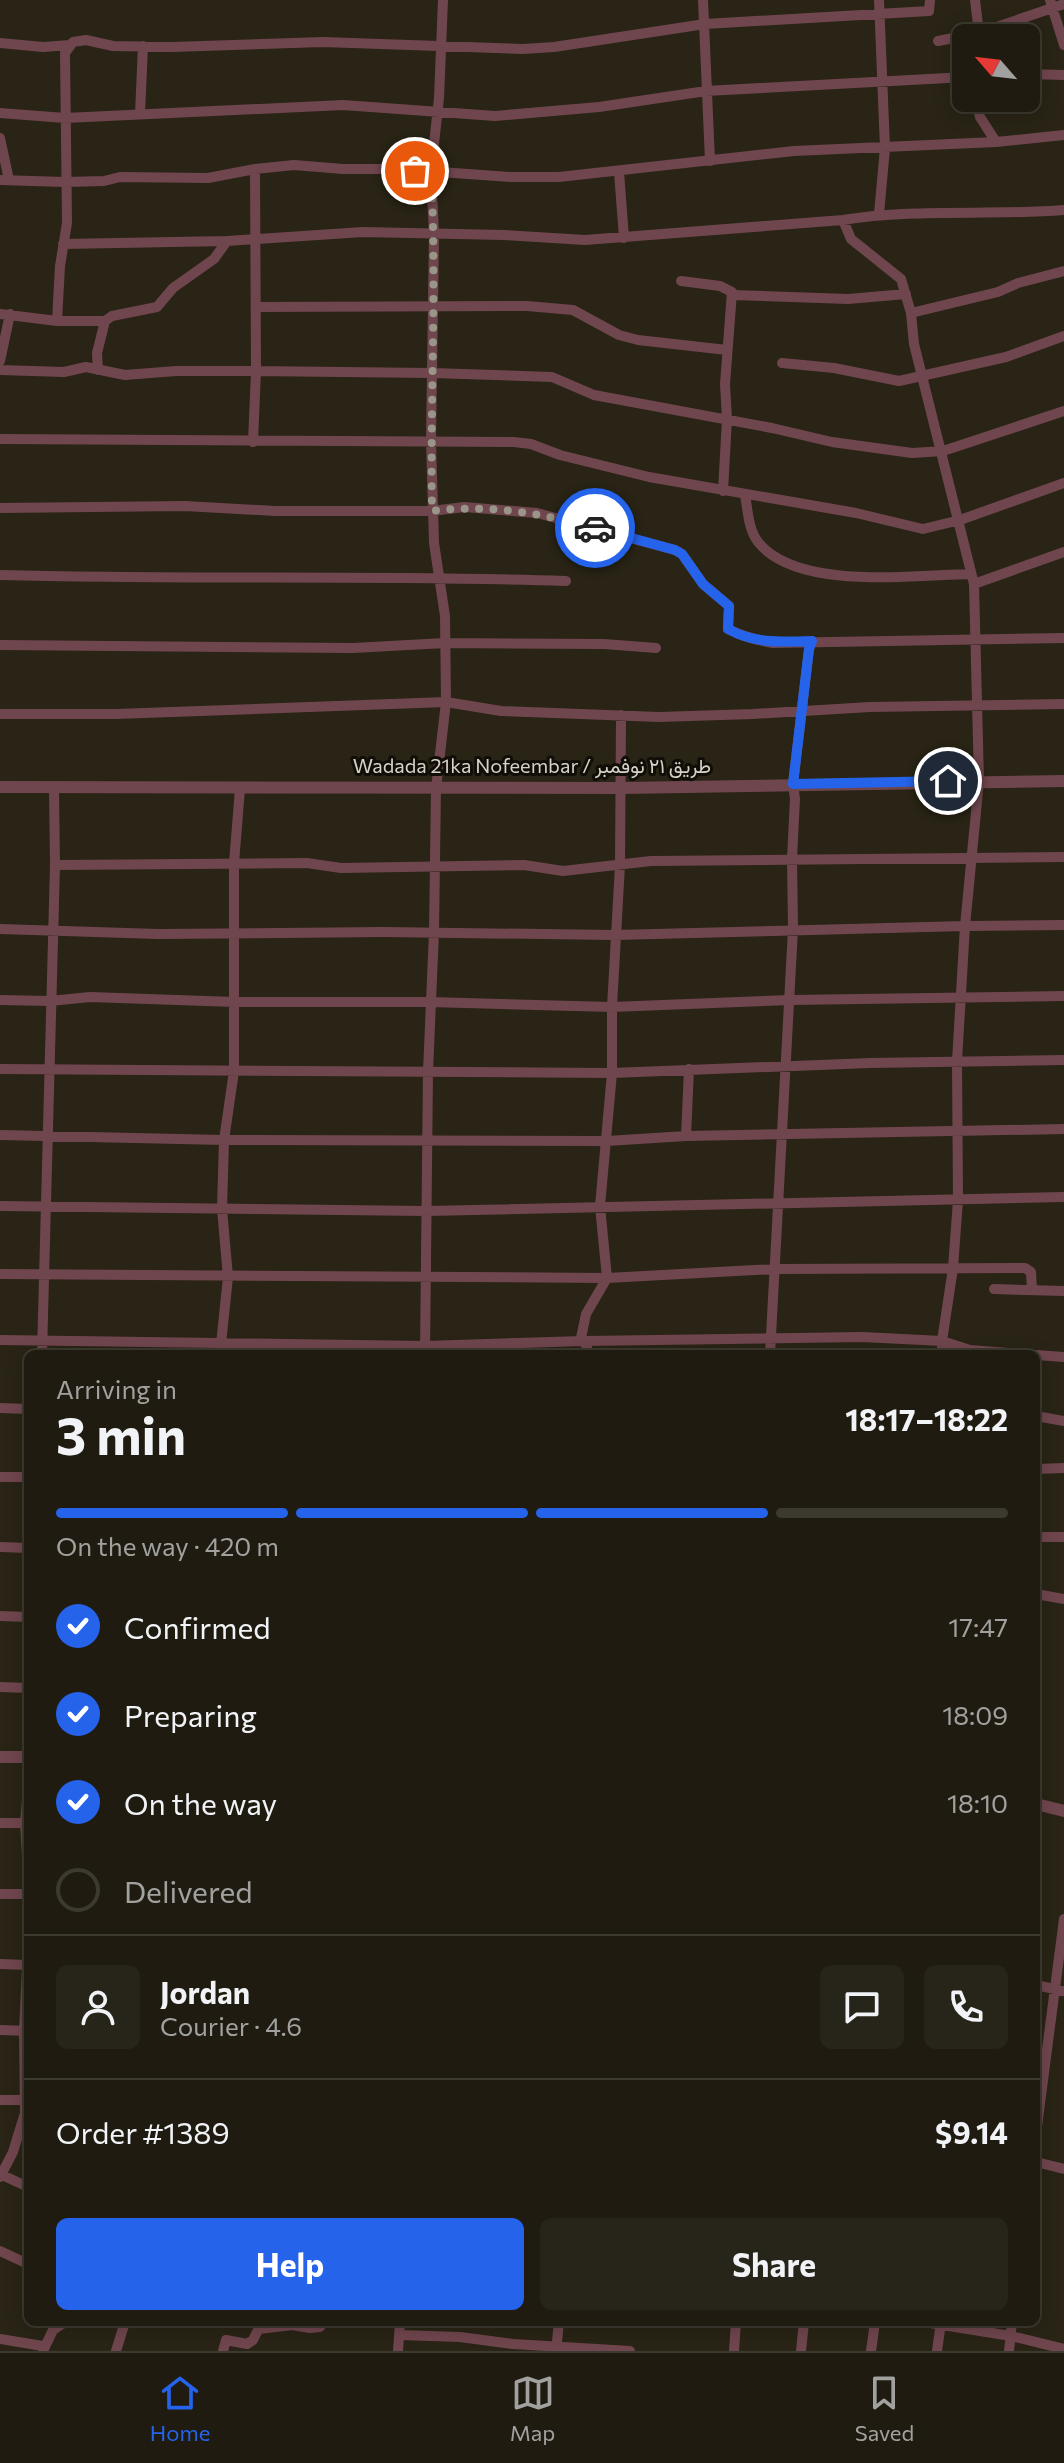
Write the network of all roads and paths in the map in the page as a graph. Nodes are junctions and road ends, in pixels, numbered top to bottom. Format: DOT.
graph roads {
  1 [pos="443,0"];
  2 [pos="703,0"];
  3 [pos="879,0"];
  4 [pos="930,0"];
  5 [pos="975,0"];
  6 [pos="1056,4"];
  7 [pos="879,13"];
  8 [pos="705,24"];
  9 [pos="978,24"];
  10 [pos="1003,24"];
  11 [pos="952,38"];
  12 [pos="938,41"];
  13 [pos="0,43"];
  14 [pos="70,45"];
  15 [pos="1064,45"];
  16 [pos="143,46"];
  17 [pos="440,47"];
  18 [pos="1040,74"];
  19 [pos="1064,75"];
  20 [pos="952,78"];
  21 [pos="882,80"];
  22 [pos="706,91"];
  23 [pos="438,112"];
  24 [pos="979,112"];
  25 [pos="0,113"];
  26 [pos="140,114"];
  27 [pos="65,118"];
  28 [pos="1064,135"];
  29 [pos="0,138"];
  30 [pos="996,142"];
  31 [pos="885,148"];
  32 [pos="710,161"];
  33 [pos="255,169"];
  34 [pos="431,171"];
  35 [pos="619,172"];
  36 [pos="5,180"];
  37 [pos="65,182"];
  38 [pos="1064,210"];
  39 [pos="879,214"];
  40 [pos="843,220"];
  41 [pos="434,234"];
  42 [pos="624,238"];
  43 [pos="256,239"];
  44 [pos="227,241"];
  45 [pos="63,244"];
  46 [pos="1064,271"];
  47 [pos="681,281"];
  48 [pos="906,294"];
  49 [pos="732,295"];
  50 [pos="432,305"];
  51 [pos="256,307"];
  52 [pos="911,313"];
  53 [pos="5,314"];
  54 [pos="57,321"];
  55 [pos="105,321"];
  56 [pos="1064,336"];
  57 [pos="727,350"];
  58 [pos="0,361"];
  59 [pos="782,363"];
  60 [pos="0,370"];
  61 [pos="98,370"];
  62 [pos="256,371"];
  63 [pos="432,373"];
  64 [pos="923,377"];
  65 [pos="1064,411"];
  66 [pos="727,419"];
  67 [pos="0,439"];
  68 [pos="431,441"];
  69 [pos="253,442"];
  70 [pos="943,451"];
  71 [pos="1064,483"];
  72 [pos="723,491"];
  73 [pos="745,495"];
  74 [pos="0,508"];
  75 [pos="432,511"];
  76 [pos="960,520"];
  77 [pos="1064,552"];
  78 [pos="0,575"];
  79 [pos="438,577"];
  80 [pos="973,579"];
  81 [pos="566,581"];
  82 [pos="1064,638"];
  83 [pos="977,640"];
  84 [pos="812,641"];
  85 [pos="445,643"];
  86 [pos="0,645"];
  87 [pos="656,648"];
  88 [pos="446,702"];
  89 [pos="1064,704"];
  90 [pos="979,706"];
  91 [pos="803,710"];
  92 [pos="0,714"];
  93 [pos="621,715"];
  94 [pos="979,781"];
  95 [pos="1064,781"];
  96 [pos="793,784"];
  97 [pos="0,787"];
  98 [pos="436,788"];
  99 [pos="621,788"];
  100 [pos="54,789"];
  101 [pos="240,789"];
  102 [pos="973,857"];
  103 [pos="1064,857"];
  104 [pos="792,858"];
  105 [pos="234,863"];
  106 [pos="55,865"];
  107 [pos="434,865"];
  108 [pos="620,865"];
  109 [pos="1064,925"];
  110 [pos="965,926"];
  111 [pos="0,929"];
  112 [pos="52,929"];
  113 [pos="793,929"];
  114 [pos="234,932"];
  115 [pos="434,932"];
  116 [pos="615,935"];
  117 [pos="1064,996"];
  118 [pos="961,997"];
  119 [pos="0,1000"];
  120 [pos="790,1000"];
  121 [pos="50,1001"];
  122 [pos="235,1002"];
  123 [pos="430,1002"];
  124 [pos="612,1007"];
  125 [pos="1064,1060"];
  126 [pos="957,1061"];
  127 [pos="787,1068"];
  128 [pos="0,1069"];
  129 [pos="689,1069"];
  130 [pos="49,1070"];
  131 [pos="234,1071"];
  132 [pos="428,1072"];
  133 [pos="612,1073"];
  134 [pos="1064,1129"];
  135 [pos="959,1130"];
  136 [pos="48,1134"];
  137 [pos="0,1135"];
  138 [pos="782,1135"];
  139 [pos="686,1136"];
  140 [pos="224,1140"];
  141 [pos="428,1141"];
  142 [pos="607,1141"];
  143 [pos="1064,1197"];
  144 [pos="958,1200"];
  145 [pos="776,1203"];
  146 [pos="0,1206"];
  147 [pos="46,1206"];
  148 [pos="600,1206"];
  149 [pos="222,1209"];
  150 [pos="426,1211"];
  151 [pos="953,1268"];
  152 [pos="775,1269"];
  153 [pos="0,1274"];
  154 [pos="45,1274"];
  155 [pos="426,1276"];
  156 [pos="228,1277"];
  157 [pos="607,1278"];
  158 [pos="994,1289"];
  159 [pos="1032,1290"];
  160 [pos="1064,1291"];
  161 [pos="771,1339"];
  162 [pos="0,1340"];
  163 [pos="42,1341"];
  164 [pos="583,1341"];
  165 [pos="942,1341"];
  166 [pos="220,1348"];
  167 [pos="42,1350"];
  168 [pos="425,1350"];
  169 [pos="587,1350"];
  170 [pos="770,1350"];
  171 [pos="942,1350"];
  172 [pos="970,1350"];
  173 [pos="1040,1355"];
  174 [pos="1064,1357"];
  175 [pos="0,1408"];
  176 [pos="24,1409"];
  177 [pos="1040,1417"];
  178 [pos="1064,1421"];
  179 [pos="1064,1468"];
  180 [pos="1040,1469"];
  181 [pos="0,1477"];
  182 [pos="24,1477"];
  183 [pos="1040,1537"];
  184 [pos="1064,1537"];
  185 [pos="0,1547"];
  186 [pos="24,1548"];
  187 [pos="1040,1595"];
  188 [pos="1064,1599"];
  189 [pos="0,1616"];
  190 [pos="24,1617"];
  191 [pos="0,1687"];
  192 [pos="24,1688"];
  193 [pos="0,1757"];
  194 [pos="24,1757"];
  195 [pos="1040,1805"];
  196 [pos="1064,1811"];
  197 [pos="0,1823"];
  198 [pos="24,1823"];
  199 [pos="0,1894"];
  200 [pos="24,1894"];
  201 [pos="1064,1919"];
  202 [pos="0,1964"];
  203 [pos="24,1965"];
  204 [pos="1040,1986"];
  205 [pos="1060,1990"];
  206 [pos="0,2030"];
  207 [pos="24,2031"];
  208 [pos="0,2100"];
  209 [pos="24,2100"];
  210 [pos="1040,2110"];
  211 [pos="24,2119"];
  212 [pos="1040,2163"];
  213 [pos="1064,2169"];
  214 [pos="0,2175"];
  215 [pos="24,2185"];
  216 [pos="0,2251"];
  217 [pos="24,2262"];
  218 [pos="59,2326"];
  219 [pos="124,2326"];
  220 [pos="260,2326"];
  221 [pos="298,2326"];
  222 [pos="321,2326"];
  223 [pos="400,2326"];
  224 [pos="559,2326"];
  225 [pos="736,2326"];
  226 [pos="804,2326"];
  227 [pos="874,2326"];
  228 [pos="941,2326"];
  229 [pos="953,2326"];
  230 [pos="1012,2326"];
  231 [pos="400,2335"];
  232 [pos="1011,2336"];
  233 [pos="0,2339"];
  234 [pos="43,2349"];
  235 [pos="556,2349"];
  236 [pos="1064,2349"];
  237 [pos="116,2351"];
  238 [pos="223,2351"];
  239 [pos="398,2351"];
  240 [pos="630,2351"];
  241 [pos="734,2351"];
  242 [pos="801,2351"];
  243 [pos="871,2351"];
  244 [pos="937,2351"];
  245 [pos="1009,2351"];
  1 -- 17 [label="street"];
  2 -- 8 [label="street"];
  3 -- 7 [label="street"];
  4 -- 7 [label="street"];
  5 -- 9 [label="street"];
  6 -- 10 [label="street"];
  6 -- 15 [label="street"];
  7 -- 8 [label="street"];
  7 -- 21 [label="street"];
  8 -- 17 [label="street"];
  8 -- 22 [label="street"];
  11 -- 12 [label="street"];
  13 -- 14 [label="street"];
  14 -- 16 [label="street"];
  14 -- 27 [label="street"];
  16 -- 17 [label="street"];
  16 -- 26 [label="street"];
  17 -- 23 [label="street"];
  18 -- 19 [label="street"];
  20 -- 21 [label="street"];
  21 -- 22 [label="street"];
  21 -- 31 [label="street"];
  22 -- 23 [label="street"];
  22 -- 32 [label="street"];
  23 -- 26 [label="street"];
  23 -- 34 [label="street"];
  24 -- 30 [label="street"];
  25 -- 27 [label="street"];
  26 -- 27 [label="street"];
  27 -- 37 [label="street"];
  28 -- 30 [label="street"];
  29 -- 36 [label="street"];
  30 -- 31 [label="street"];
  31 -- 32 [label="street"];
  31 -- 39 [label="street"];
  32 -- 35 [label="street"];
  33 -- 34 [label="street"];
  33 -- 37 [label="street"];
  33 -- 43 [label="street"];
  34 -- 35 [label="street"];
  34 -- 41 [label="street"];
  35 -- 42 [label="street"];
  36 -- 37 [label="street"];
  37 -- 45 [label="street"];
  38 -- 39 [label="street"];
  39 -- 40 [label="street"];
  40 -- 42 [label="street"];
  40 -- 48 [label="street"];
  41 -- 42 [label="street"];
  41 -- 43 [label="street"];
  41 -- 50 [label="street"];
  43 -- 44 [label="street"];
  43 -- 51 [label="street"];
  44 -- 45 [label="street"];
  44 -- 55 [label="street"];
  45 -- 54 [label="street"];
  46 -- 52 [label="street"];
  47 -- 49 [label="street"];
  48 -- 49 [label="street"];
  48 -- 52 [label="street"];
  49 -- 57 [label="street"];
  50 -- 51 [label="street"];
  50 -- 57 [label="street"];
  50 -- 63 [label="street"];
  51 -- 62 [label="street"];
  52 -- 64 [label="street"];
  53 -- 54 [label="street"];
  53 -- 58 [label="street"];
  54 -- 55 [label="street"];
  55 -- 61 [label="street"];
  56 -- 64 [label="street"];
  57 -- 66 [label="street"];
  59 -- 64 [label="street"];
  60 -- 61 [label="street"];
  61 -- 62 [label="street"];
  62 -- 63 [label="street"];
  62 -- 69 [label="street"];
  63 -- 66 [label="street"];
  63 -- 68 [label="street"];
  64 -- 70 [label="street"];
  65 -- 70 [label="street"];
  66 -- 70 [label="street"];
  66 -- 72 [label="street"];
  67 -- 69 [label="street"];
  68 -- 69 [label="street"];
  68 -- 72 [label="street"];
  68 -- 75 [label="street"];
  70 -- 76 [label="street"];
  71 -- 76 [label="street"];
  72 -- 73 [label="street"];
  73 -- 76 [label="street"];
  73 -- 80 [label="street"];
  74 -- 75 [label="street"];
  75 -- 79 [label="street"];
  75 -- 84 [label="street"];
  76 -- 80 [label="street"];
  77 -- 80 [label="street"];
  78 -- 79 [label="street"];
  79 -- 81 [label="street"];
  79 -- 85 [label="street"];
  80 -- 83 [label="street"];
  82 -- 83 [label="street"];
  83 -- 84 [label="street"];
  83 -- 90 [label="street"];
  84 -- 91 [label="street"];
  85 -- 86 [label="street"];
  85 -- 87 [label="street"];
  85 -- 88 [label="street"];
  88 -- 92 [label="street"];
  88 -- 93 [label="street"];
  88 -- 98 [label="street"];
  89 -- 90 [label="street"];
  90 -- 91 [label="street"];
  90 -- 94 [label="street"];
  91 -- 93 [label="street"];
  91 -- 96 [label="street"];
  93 -- 99 [label="street"];
  94 -- 95 [label="street, Wadada 21ka Nofeembar / طريق ٢١ نوفمبر"];
  94 -- 96 [label="street, Wadada 21ka Nofeembar / طريق ٢١ نوفمبر"];
  94 -- 102 [label="street"];
  96 -- 99 [label="street, Wadada 21ka Nofeembar / طريق ٢١ نوفمبر"];
  96 -- 104 [label="street"];
  97 -- 100 [label="street, Wadada 21ka Nofeembar / طريق ٢١ نوفمبر"];
  98 -- 99 [label="street, Wadada 21ka Nofeembar / طريق ٢١ نوفمبر"];
  98 -- 101 [label="street, Wadada 21ka Nofeembar / طريق ٢١ نوفمبر"];
  98 -- 107 [label="street"];
  99 -- 108 [label="street"];
  100 -- 101 [label="street, Wadada 21ka Nofeembar / طريق ٢١ نوفمبر"];
  100 -- 106 [label="street"];
  101 -- 105 [label="street"];
  102 -- 103 [label="street"];
  102 -- 104 [label="street"];
  102 -- 110 [label="street"];
  104 -- 108 [label="street"];
  104 -- 113 [label="street"];
  105 -- 106 [label="street"];
  105 -- 107 [label="street"];
  105 -- 114 [label="street"];
  106 -- 112 [label="street"];
  107 -- 108 [label="street"];
  107 -- 115 [label="street"];
  108 -- 116 [label="street"];
  109 -- 110 [label="street"];
  110 -- 113 [label="street"];
  110 -- 118 [label="street"];
  111 -- 112 [label="street"];
  112 -- 114 [label="street"];
  112 -- 121 [label="street"];
  113 -- 116 [label="street"];
  113 -- 120 [label="street"];
  114 -- 115 [label="street"];
  114 -- 122 [label="street"];
  115 -- 116 [label="street"];
  115 -- 123 [label="street"];
  116 -- 124 [label="street"];
  117 -- 118 [label="street"];
  118 -- 120 [label="street"];
  118 -- 126 [label="street"];
  119 -- 121 [label="street"];
  120 -- 124 [label="street"];
  120 -- 127 [label="street"];
  121 -- 122 [label="street"];
  121 -- 130 [label="street"];
  122 -- 123 [label="street"];
  122 -- 131 [label="street"];
  123 -- 124 [label="street"];
  123 -- 132 [label="street"];
  124 -- 133 [label="street"];
  125 -- 126 [label="street"];
  126 -- 127 [label="street"];
  126 -- 135 [label="street"];
  127 -- 129 [label="street"];
  127 -- 138 [label="street"];
  128 -- 130 [label="street"];
  129 -- 133 [label="street"];
  129 -- 139 [label="street"];
  130 -- 131 [label="street"];
  130 -- 136 [label="street"];
  131 -- 132 [label="street"];
  131 -- 140 [label="street"];
  132 -- 133 [label="street"];
  132 -- 141 [label="street"];
  133 -- 142 [label="street"];
  134 -- 135 [label="street"];
  135 -- 138 [label="street"];
  135 -- 144 [label="street"];
  136 -- 137 [label="street"];
  136 -- 140 [label="street"];
  136 -- 147 [label="street"];
  138 -- 139 [label="street"];
  138 -- 145 [label="street"];
  139 -- 142 [label="street"];
  140 -- 141 [label="street"];
  140 -- 149 [label="street"];
  141 -- 142 [label="street"];
  141 -- 150 [label="street"];
  142 -- 148 [label="street"];
  143 -- 144 [label="street"];
  144 -- 145 [label="street"];
  144 -- 151 [label="street"];
  145 -- 148 [label="street"];
  145 -- 152 [label="street"];
  146 -- 147 [label="street"];
  147 -- 149 [label="street"];
  147 -- 154 [label="street"];
  148 -- 150 [label="street"];
  148 -- 157 [label="street"];
  149 -- 150 [label="street"];
  149 -- 156 [label="street"];
  150 -- 155 [label="street"];
  151 -- 152 [label="street"];
  151 -- 159 [label="street"];
  151 -- 165 [label="street"];
  152 -- 157 [label="street"];
  152 -- 161 [label="street"];
  153 -- 154 [label="street"];
  154 -- 156 [label="street"];
  154 -- 163 [label="street"];
  155 -- 156 [label="street"];
  155 -- 157 [label="street"];
  155 -- 168 [label="street"];
  156 -- 166 [label="street"];
  157 -- 164 [label="street"];
  158 -- 159 [label="street"];
  159 -- 160 [label="street"];
  161 -- 164 [label="street"];
  161 -- 165 [label="street"];
  161 -- 170 [label="street"];
  162 -- 163 [label="street"];
  163 -- 166 [label="street"];
  163 -- 167 [label="street"];
  164 -- 168 [label="street"];
  164 -- 169 [label="street"];
  165 -- 171 [label="street"];
  165 -- 172 [label="street"];
  166 -- 168 [label="street"];
  173 -- 174 [label="street"];
  175 -- 176 [label="street"];
  177 -- 178 [label="street"];
  179 -- 180 [label="street"];
  181 -- 182 [label="street"];
  183 -- 184 [label="street"];
  185 -- 186 [label="street"];
  187 -- 188 [label="street"];
  189 -- 190 [label="street"];
  191 -- 192 [label="street"];
  193 -- 194 [label="street"];
  195 -- 196 [label="street"];
  197 -- 198 [label="street"];
  199 -- 200 [label="street"];
  201 -- 205 [label="street"];
  202 -- 203 [label="street"];
  204 -- 205 [label="street"];
  205 -- 210 [label="street"];
  206 -- 207 [label="street"];
  208 -- 209 [label="street"];
  211 -- 214 [label="street"];
  212 -- 213 [label="street"];
  214 -- 215 [label="street"];
  216 -- 217 [label="street"];
  218 -- 234 [label="street"];
  219 -- 237 [label="street"];
  220 -- 238 [label="street"];
  221 -- 222 [label="street"];
  223 -- 231 [label="street"];
  224 -- 235 [label="street"];
  225 -- 241 [label="street"];
  226 -- 242 [label="street"];
  227 -- 243 [label="street"];
  228 -- 244 [label="street"];
  229 -- 232 [label="street"];
  230 -- 232 [label="street"];
  231 -- 235 [label="street"];
  231 -- 239 [label="street"];
  232 -- 236 [label="street"];
  232 -- 245 [label="street"];
  233 -- 234 [label="street"];
  235 -- 240 [label="street"];
}
